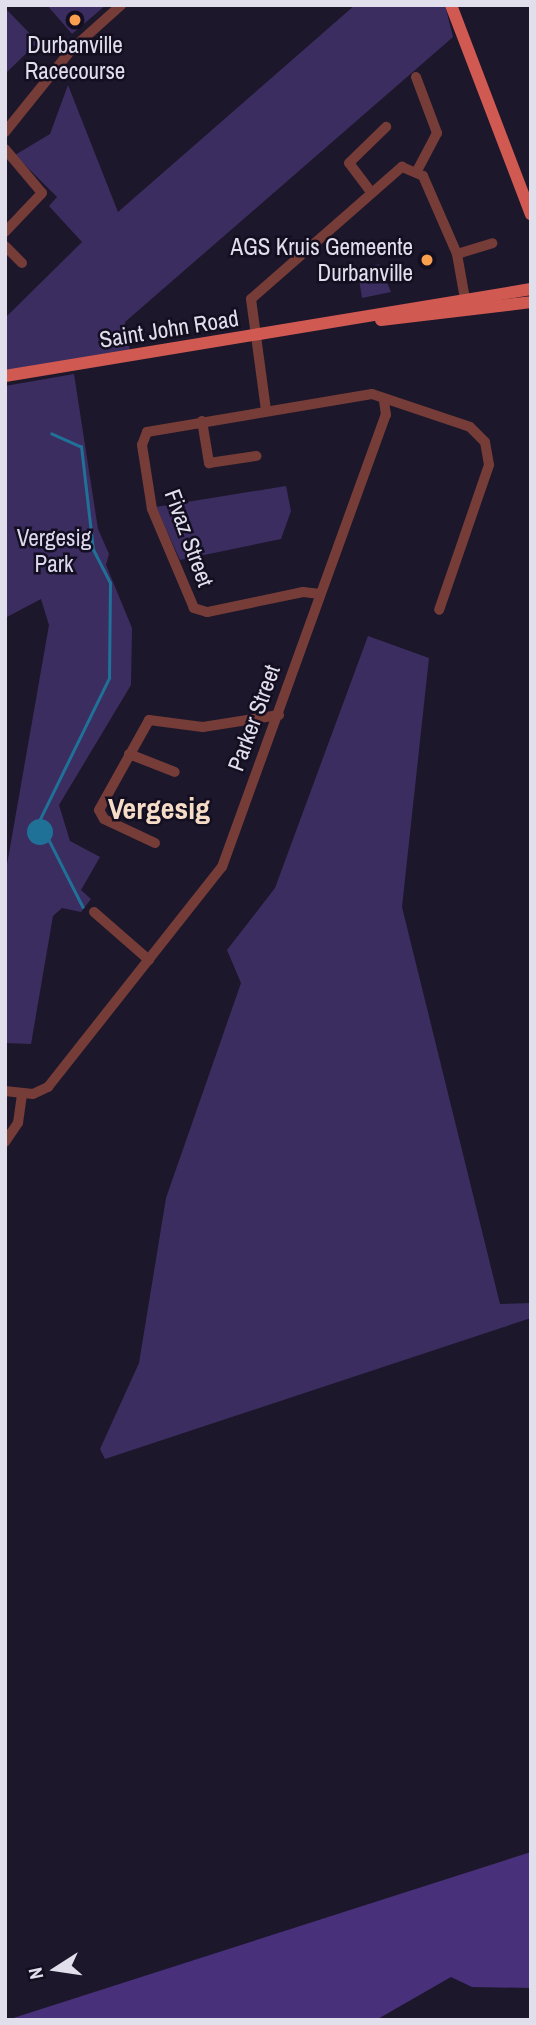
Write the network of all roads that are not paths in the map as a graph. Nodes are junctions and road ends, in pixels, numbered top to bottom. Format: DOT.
graph roads {
  1 [pos="121,5"];
  2 [pos="451,5"];
  3 [pos="416,77"];
  4 [pos="386,127"];
  5 [pos="5,132"];
  6 [pos="5,149"];
  7 [pos="418,169"];
  8 [pos="371,192"];
  9 [pos="531,214"];
  10 [pos="5,232"];
  11 [pos="492,243"];
  12 [pos="5,246"];
  13 [pos="457,254"];
  14 [pos="22,262"];
  15 [pos="531,289"];
  16 [pos="465,299"];
  17 [pos="531,302"];
  18 [pos="339,324"];
  19 [pos="255,337"];
  20 [pos="5,376"];
  21 [pos="384,401"];
  22 [pos="266,410"];
  23 [pos="202,421"];
  24 [pos="256,456"];
  25 [pos="209,463"];
  26 [pos="196,465"];
  27 [pos="320,594"];
  28 [pos="439,610"];
  29 [pos="278,715"];
  30 [pos="129,754"];
  31 [pos="175,772"];
  32 [pos="155,843"];
  33 [pos="94,912"];
  34 [pos="149,960"];
  35 [pos="5,1091"];
  36 [pos="22,1093"];
  37 [pos="5,1142"];
  1 -- 5 [label="street"];
  2 -- 9 [label="main road"];
  3 -- 7 [label="street"];
  4 -- 8 [label="street"];
  6 -- 10 [label="street"];
  7 -- 8 [label="street"];
  7 -- 13 [label="street"];
  8 -- 19 [label="street"];
  11 -- 13 [label="street"];
  12 -- 14 [label="street"];
  13 -- 16 [label="street"];
  15 -- 16 [label="main road, Saint John Road"];
  16 -- 18 [label="main road, Saint John Road"];
  17 -- 18 [label="main road, Saint John Road"];
  18 -- 19 [label="main road, Saint John Road"];
  19 -- 20 [label="main road, Saint John Road"];
  19 -- 22 [label="street"];
  21 -- 22 [label="street, Fivaz Street"];
  21 -- 27 [label="street, Parker Street"];
  21 -- 28 [label="street, Fivaz Street"];
  22 -- 23 [label="street, Fivaz Street"];
  23 -- 25 [label="street"];
  23 -- 27 [label="street, Fivaz Street"];
  24 -- 25 [label="street"];
  25 -- 26 [label="street"];
  27 -- 29 [label="street, Parker Street"];
  29 -- 30 [label="street"];
  29 -- 34 [label="street, Parker Street"];
  30 -- 31 [label="street"];
  30 -- 32 [label="street"];
  33 -- 34 [label="street"];
  34 -- 36 [label="street, Parker Street"];
  35 -- 36 [label="street"];
  36 -- 37 [label="street"];
}
